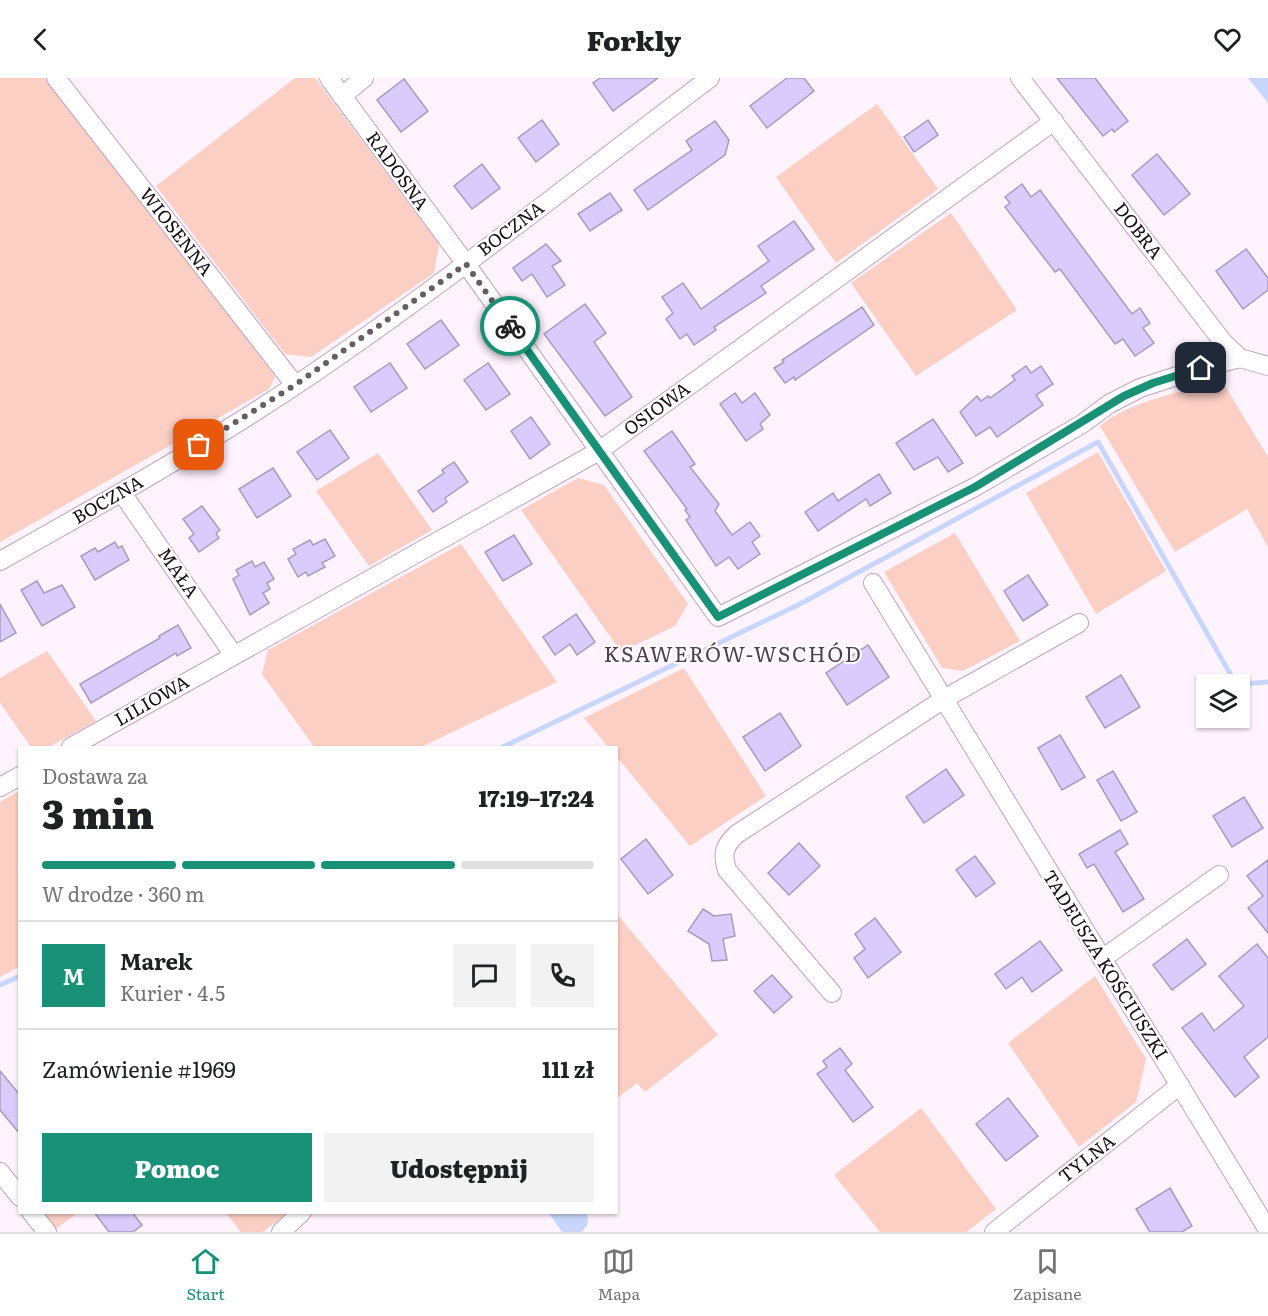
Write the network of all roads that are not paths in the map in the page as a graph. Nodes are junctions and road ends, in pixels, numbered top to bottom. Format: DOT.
graph roads {
  1 [pos="56,78"];
  2 [pos="329,78"];
  3 [pos="364,78"];
  4 [pos="711,78"];
  5 [pos="1020,78"];
  6 [pos="342,96"];
  7 [pos="1054,121"];
  8 [pos="466,264"];
  9 [pos="1240,358"];
  10 [pos="1268,366"];
  11 [pos="295,385"];
  12 [pos="599,451"];
  13 [pos="122,493"];
  14 [pos="0,561"];
  15 [pos="873,583"];
  16 [pos="1079,623"];
  17 [pos="233,654"];
  18 [pos="944,699"];
  19 [pos="73,746"];
  20 [pos="18,777"];
  21 [pos="0,787"];
  22 [pos="1220,875"];
  23 [pos="1101,959"];
  24 [pos="832,993"];
  25 [pos="1180,1085"];
  26 [pos="0,1172"];
  27 [pos="18,1194"];
  28 [pos="33,1214"];
  29 [pos="300,1214"];
  30 [pos="1268,1230"];
  31 [pos="47,1232"];
  32 [pos="281,1232"];
  33 [pos="994,1232"];
  1 -- 11 [label="street, WIOSENNA"];
  2 -- 6 [label="street, RADOSNA"];
  3 -- 6 [label="street"];
  4 -- 8 [label="street, BOCZNA"];
  5 -- 7 [label="street, DOBRA"];
  6 -- 8 [label="street, RADOSNA"];
  7 -- 9 [label="street, DOBRA"];
  7 -- 12 [label="street, OSIOWA"];
  8 -- 11 [label="street, BOCZNA"];
  8 -- 12 [label="street, RADOSNA"];
  9 -- 10 [label="street, DOBRA"];
  9 -- 12 [label="street, RADOSNA"];
  11 -- 13 [label="street, BOCZNA"];
  12 -- 17 [label="street, OSIOWA"];
  13 -- 14 [label="street, BOCZNA"];
  13 -- 17 [label="street, MAŁA"];
  15 -- 18 [label="street, TADEUSZA KOŚCIUSZKI"];
  16 -- 18 [label="street"];
  17 -- 19 [label="street, LILIOWA"];
  18 -- 23 [label="street, TADEUSZA KOŚCIUSZKI"];
  18 -- 24 [label="street"];
  20 -- 21 [label="street"];
  22 -- 23 [label="street"];
  23 -- 25 [label="street, TADEUSZA KOŚCIUSZKI"];
  25 -- 30 [label="street, TADEUSZA KOŚCIUSZKI"];
  25 -- 33 [label="street, TYLNA"];
  26 -- 27 [label="street"];
  28 -- 31 [label="street"];
  29 -- 32 [label="street"];
}
